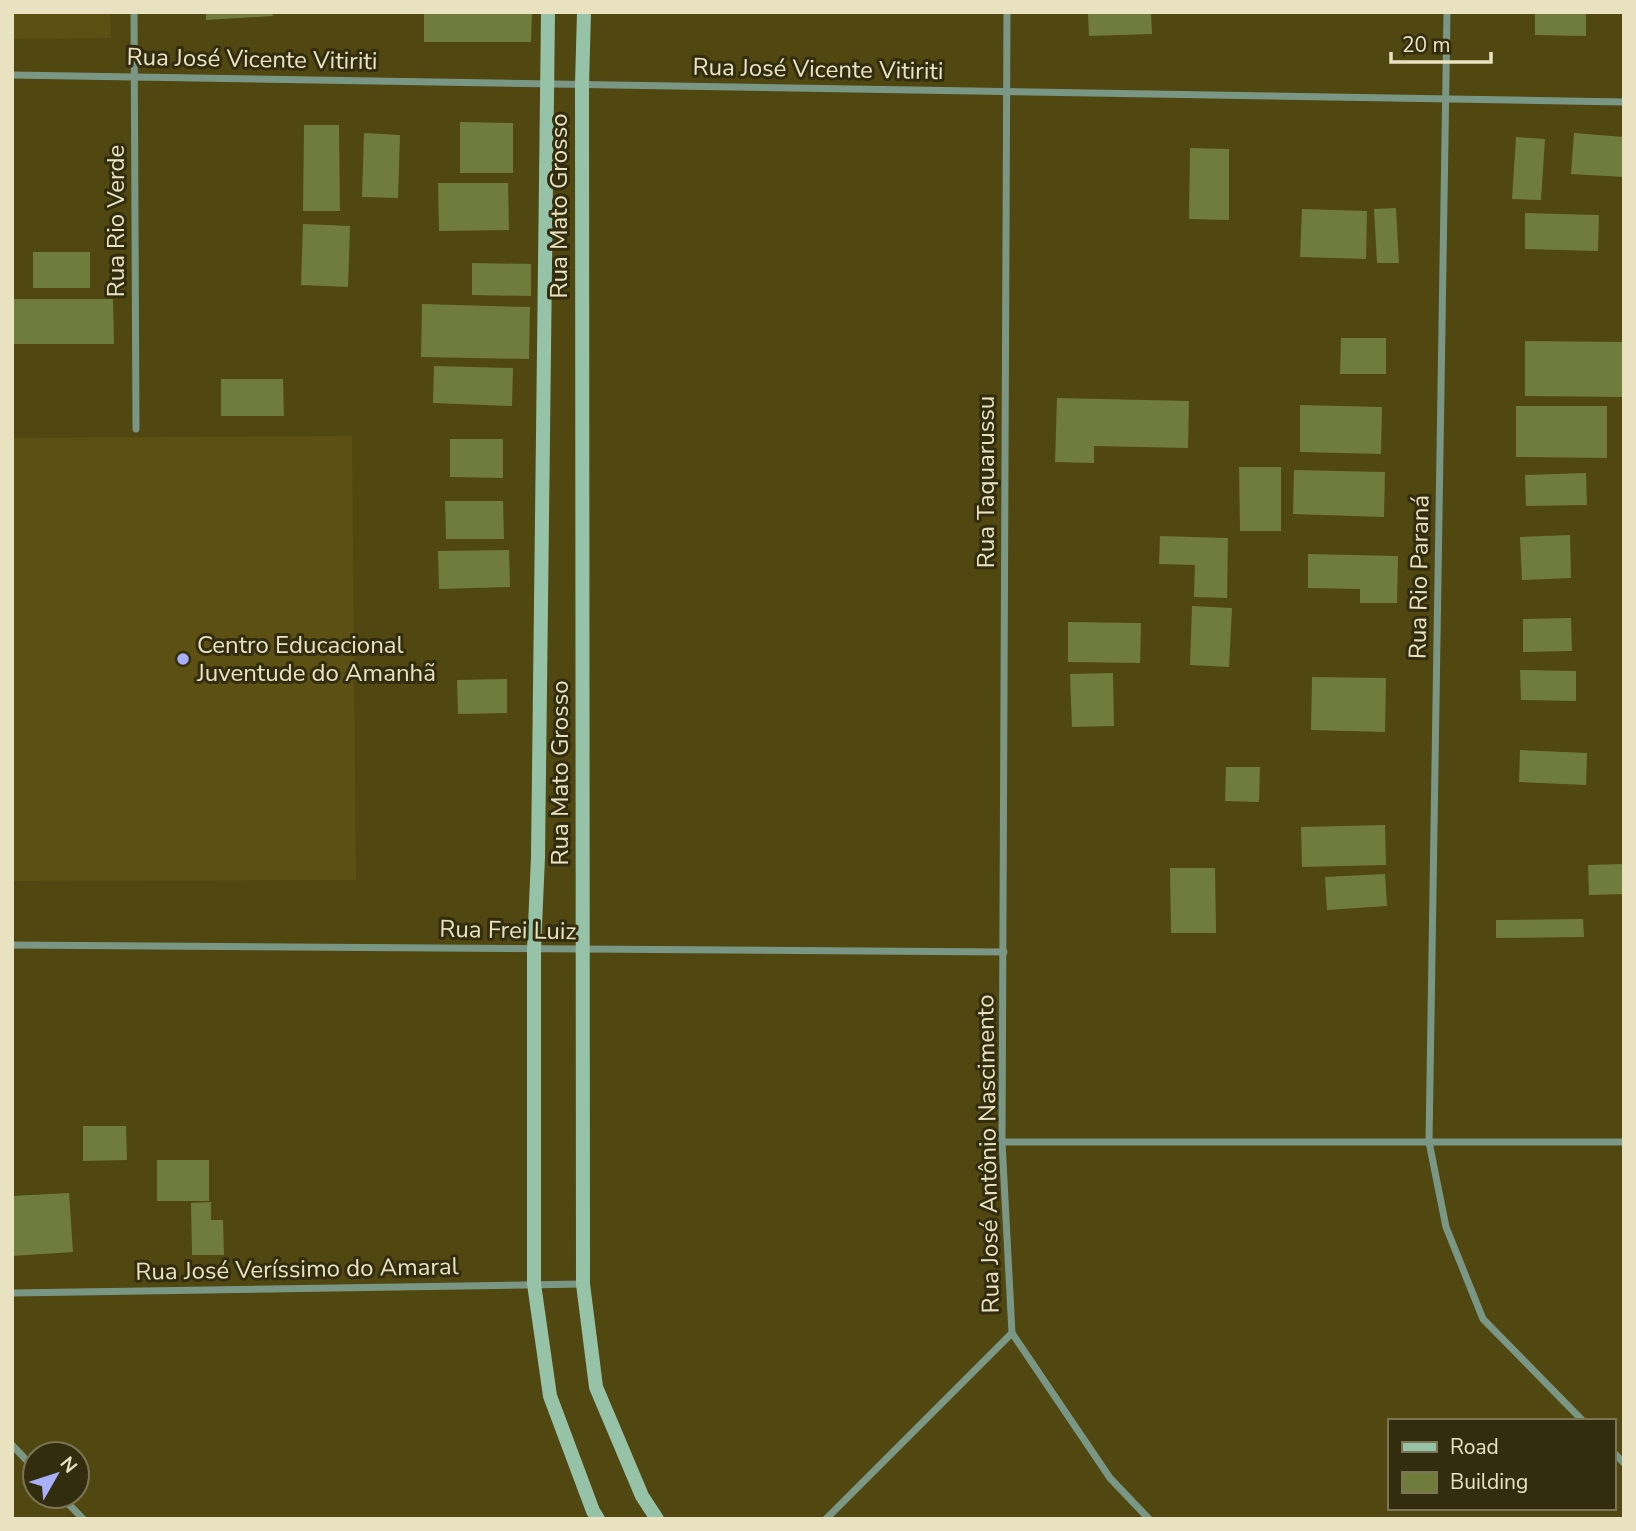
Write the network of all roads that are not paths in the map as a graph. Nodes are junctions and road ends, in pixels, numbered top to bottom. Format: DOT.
graph roads {
  1 [pos="134,12"];
  2 [pos="548,12"];
  3 [pos="584,12"];
  4 [pos="1007,12"];
  5 [pos="1447,12"];
  6 [pos="12,75"];
  7 [pos="134,76"];
  8 [pos="547,85"];
  9 [pos="582,85"];
  10 [pos="1007,90"];
  11 [pos="1446,99"];
  12 [pos="1624,102"];
  13 [pos="136,429"];
  14 [pos="12,945"];
  15 [pos="534,949"];
  16 [pos="583,950"];
  17 [pos="1003,952"];
  18 [pos="1002,1142"];
  19 [pos="1429,1142"];
  20 [pos="1624,1142"];
  21 [pos="534,1284"];
  22 [pos="583,1284"];
  23 [pos="12,1293"];
  24 [pos="1012,1333"];
  25 [pos="1581,1419"];
  26 [pos="598,1519"];
  27 [pos="657,1519"];
  28 [pos="826,1519"];
  29 [pos="1149,1519"];
  1 -- 7 [label="street, Rua Rio Verde"];
  2 -- 8 [label="street, Rua Mato Grosso"];
  3 -- 9 [label="street, Rua Mato Grosso"];
  4 -- 10 [label="street, Rua Taquarussu"];
  5 -- 11 [label="street, Rua Rio Paraná"];
  6 -- 7 [label="street, Rua José Vicente Vitiriti"];
  7 -- 8 [label="street, Rua José Vicente Vitiriti"];
  7 -- 13 [label="street, Rua Rio Verde"];
  8 -- 9 [label="street, Rua José Vicente Vitiriti"];
  8 -- 15 [label="street, Rua Mato Grosso"];
  9 -- 10 [label="street, Rua José Vicente Vitiriti"];
  9 -- 16 [label="street, Rua Mato Grosso"];
  10 -- 11 [label="street, Rua José Vicente Vitiriti"];
  10 -- 17 [label="street, Rua Taquarussu"];
  11 -- 12 [label="street, Rua José Vicente Vitiriti"];
  11 -- 19 [label="street, Rua Rio Paraná"];
  14 -- 15 [label="street, Rua Frei Luiz"];
  15 -- 16 [label="street, Rua Frei Luiz"];
  15 -- 21 [label="street, Rua Mato Grosso"];
  16 -- 17 [label="street, Rua Frei Luiz"];
  16 -- 22 [label="street, Rua Mato Grosso"];
  17 -- 18 [label="street, Rua José Antônio Nascimento"];
  18 -- 19 [label="street"];
  18 -- 24 [label="street, Rua José Antônio Nascimento"];
  19 -- 20 [label="street"];
  19 -- 25 [label="street, Rua Rio Paraná"];
  21 -- 22 [label="street, Rua José Veríssimo do Amaral"];
  21 -- 23 [label="street, Rua José Veríssimo do Amaral"];
  21 -- 26 [label="street, Rua Mato Grosso"];
  22 -- 27 [label="street, Rua Mato Grosso"];
  24 -- 28 [label="street"];
  24 -- 29 [label="street, Rua José Antônio Nascimento"];
}
